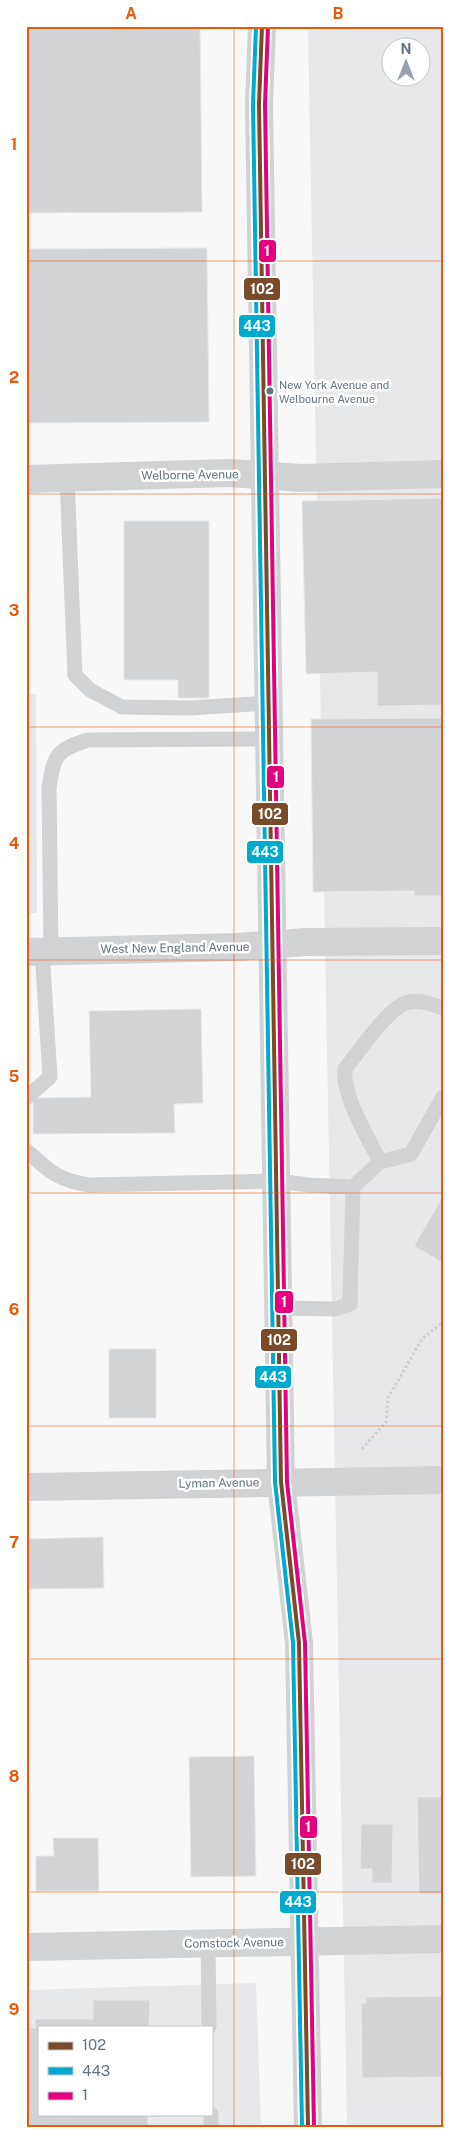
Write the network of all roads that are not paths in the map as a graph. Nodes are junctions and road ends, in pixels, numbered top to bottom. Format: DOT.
graph roads {
  1 [pos="262,26"];
  2 [pos="443,474"];
  3 [pos="264,476"];
  4 [pos="67,478"];
  5 [pos="26,479"];
  6 [pos="268,703"];
  7 [pos="268,738"];
  8 [pos="443,941"];
  9 [pos="272,945"];
  10 [pos="40,951"];
  11 [pos="443,1008"];
  12 [pos="443,1097"];
  13 [pos="26,1098"];
  14 [pos="26,1150"];
  15 [pos="380,1162"];
  16 [pos="276,1181"];
  17 [pos="353,1187"];
  18 [pos="278,1308"];
  19 [pos="443,1480"];
  20 [pos="281,1482"];
  21 [pos="26,1487"];
  22 [pos="443,1939"];
  23 [pos="305,1941"];
  24 [pos="208,1943"];
  25 [pos="26,1947"];
  26 [pos="209,2026"];
  27 [pos="308,2127"];
  1 -- 3 [label="street"];
  2 -- 3 [label="street, Welborne Avenue"];
  3 -- 4 [label="street, Welborne Avenue"];
  3 -- 6 [label="street"];
  4 -- 5 [label="street, Welborne Avenue"];
  4 -- 6 [label="lane"];
  6 -- 7 [label="street"];
  7 -- 9 [label="street"];
  7 -- 10 [label="lane"];
  8 -- 9 [label="street, West New England Avenue"];
  9 -- 10 [label="street, West New England Avenue"];
  9 -- 16 [label="street"];
  10 -- 13 [label="lane"];
  11 -- 15 [label="lane"];
  12 -- 15 [label="lane"];
  14 -- 16 [label="lane"];
  15 -- 17 [label="lane"];
  16 -- 17 [label="lane"];
  16 -- 18 [label="street"];
  17 -- 18 [label="lane"];
  18 -- 20 [label="street"];
  19 -- 20 [label="street, Lyman Avenue"];
  20 -- 21 [label="street, Lyman Avenue"];
  20 -- 23 [label="street"];
  22 -- 23 [label="street, Comstock Avenue"];
  23 -- 24 [label="street, Comstock Avenue"];
  23 -- 27 [label="street"];
  24 -- 25 [label="street, Comstock Avenue"];
  24 -- 26 [label="lane"];
}
